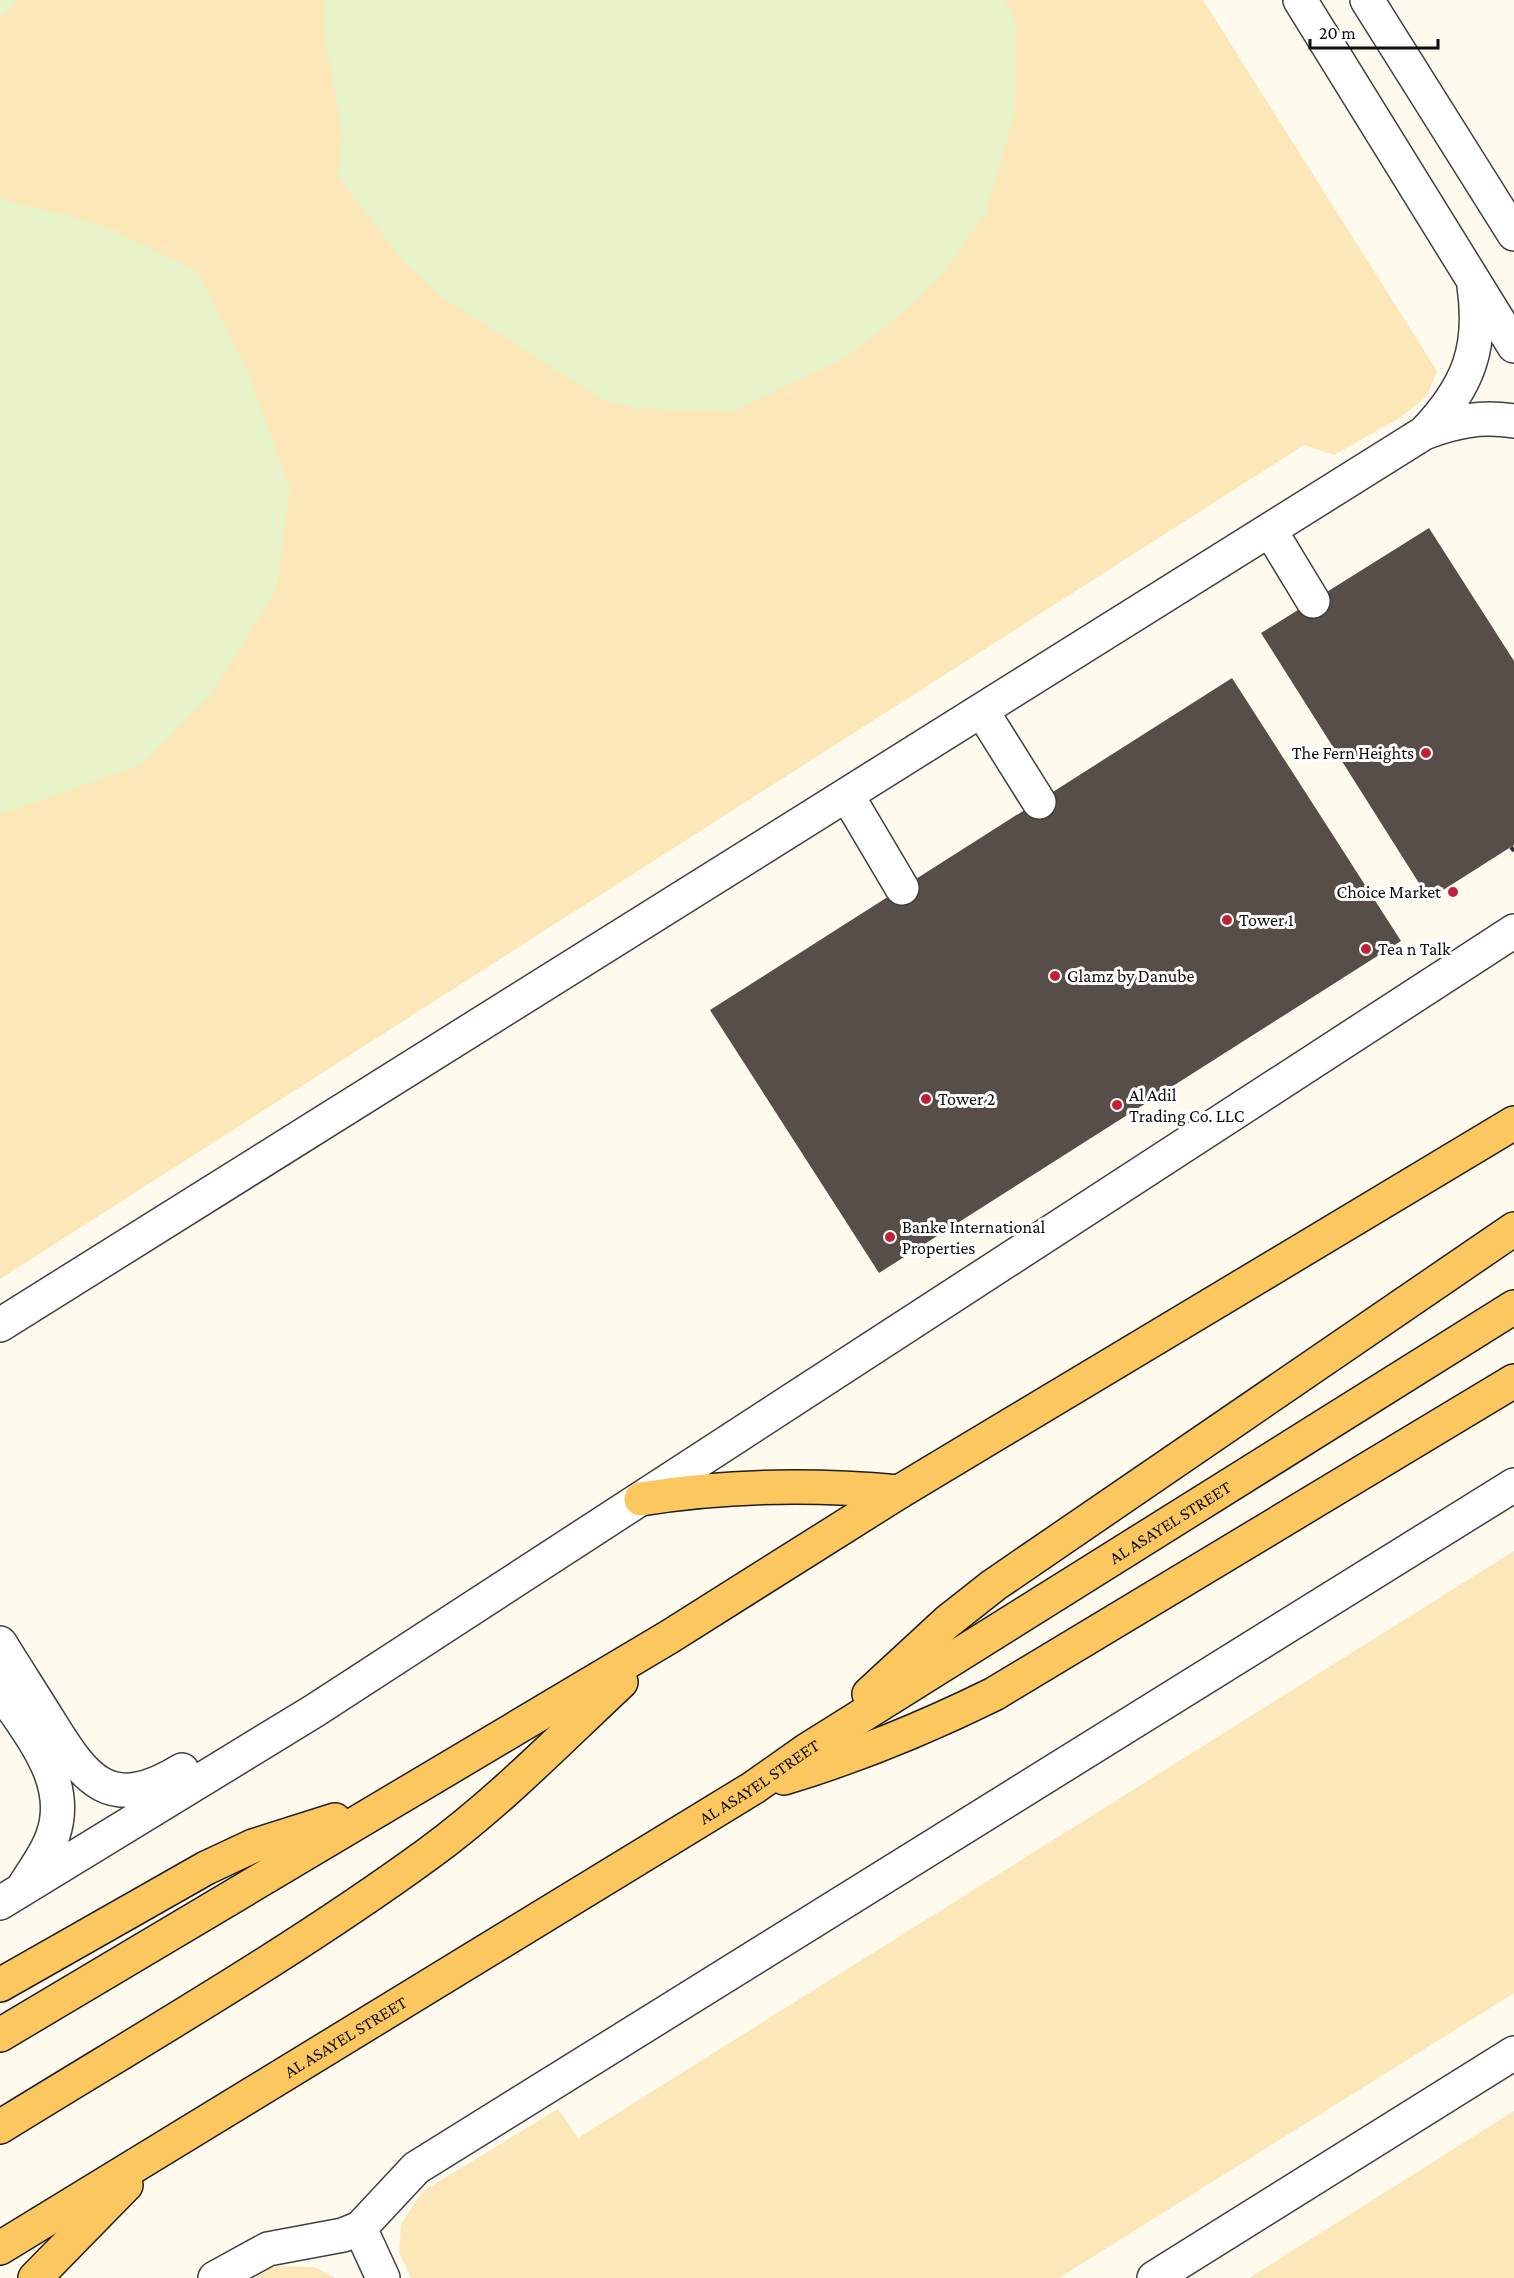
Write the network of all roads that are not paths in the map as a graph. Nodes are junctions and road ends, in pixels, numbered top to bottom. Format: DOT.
graph roads {
  1 [pos="1300,0"];
  2 [pos="1367,0"];
  3 [pos="1513,231"];
  4 [pos="1473,280"];
  5 [pos="1514,346"];
  6 [pos="1514,421"];
  7 [pos="1424,433"];
  8 [pos="1270,530"];
  9 [pos="1313,601"];
  10 [pos="982,711"];
  11 [pos="847,795"];
  12 [pos="1039,802"];
  13 [pos="902,888"];
  14 [pos="1514,931"];
  15 [pos="1514,1123"];
  16 [pos="1514,1229"];
  17 [pos="1514,1307"];
  18 [pos="1,1327"];
  19 [pos="1514,1381"];
  20 [pos="1514,1485"];
  21 [pos="899,1492"];
  22 [pos="641,1498"];
  23 [pos="669,1638"];
  24 [pos="0,1643"];
  25 [pos="0,1689"];
  26 [pos="314,1711"];
  27 [pos="807,1750"];
  28 [pos="753,1788"];
  29 [pos="391,1802"];
  30 [pos="11,1897"];
  31 [pos="0,1985"];
  32 [pos="0,2035"];
  33 [pos="1514,2053"];
  34 [pos="0,2127"];
  35 [pos="160,2151"];
  36 [pos="360,2228"];
  37 [pos="0,2248"];
  38 [pos="35,2278"];
  39 [pos="215,2278"];
  40 [pos="383,2278"];
  41 [pos="1154,2278"];
  1 -- 4 [label="street"];
  2 -- 3 [label="street"];
  4 -- 5 [label="street"];
  4 -- 7 [label="street"];
  6 -- 7 [label="street"];
  7 -- 8 [label="street"];
  8 -- 9 [label="street"];
  8 -- 10 [label="street"];
  10 -- 11 [label="street"];
  10 -- 12 [label="street"];
  11 -- 13 [label="street"];
  11 -- 18 [label="street"];
  14 -- 22 [label="street"];
  15 -- 21 [label="main road"];
  16 -- 27 [label="main road"];
  17 -- 27 [label="main road, AL ASAYEL STREET"];
  19 -- 28 [label="main road"];
  20 -- 36 [label="street"];
  21 -- 22 [label="main road"];
  21 -- 23 [label="main road"];
  22 -- 26 [label="street"];
  23 -- 29 [label="main road"];
  23 -- 34 [label="main road"];
  24 -- 26 [label="street"];
  25 -- 30 [label="street"];
  26 -- 30 [label="street"];
  27 -- 28 [label="main road, AL ASAYEL STREET"];
  28 -- 35 [label="main road, AL ASAYEL STREET"];
  29 -- 31 [label="main road"];
  29 -- 32 [label="main road"];
  33 -- 41 [label="street"];
  35 -- 37 [label="main road, AL ASAYEL STREET"];
  35 -- 38 [label="main road"];
  36 -- 39 [label="street"];
  36 -- 40 [label="street"];
}
